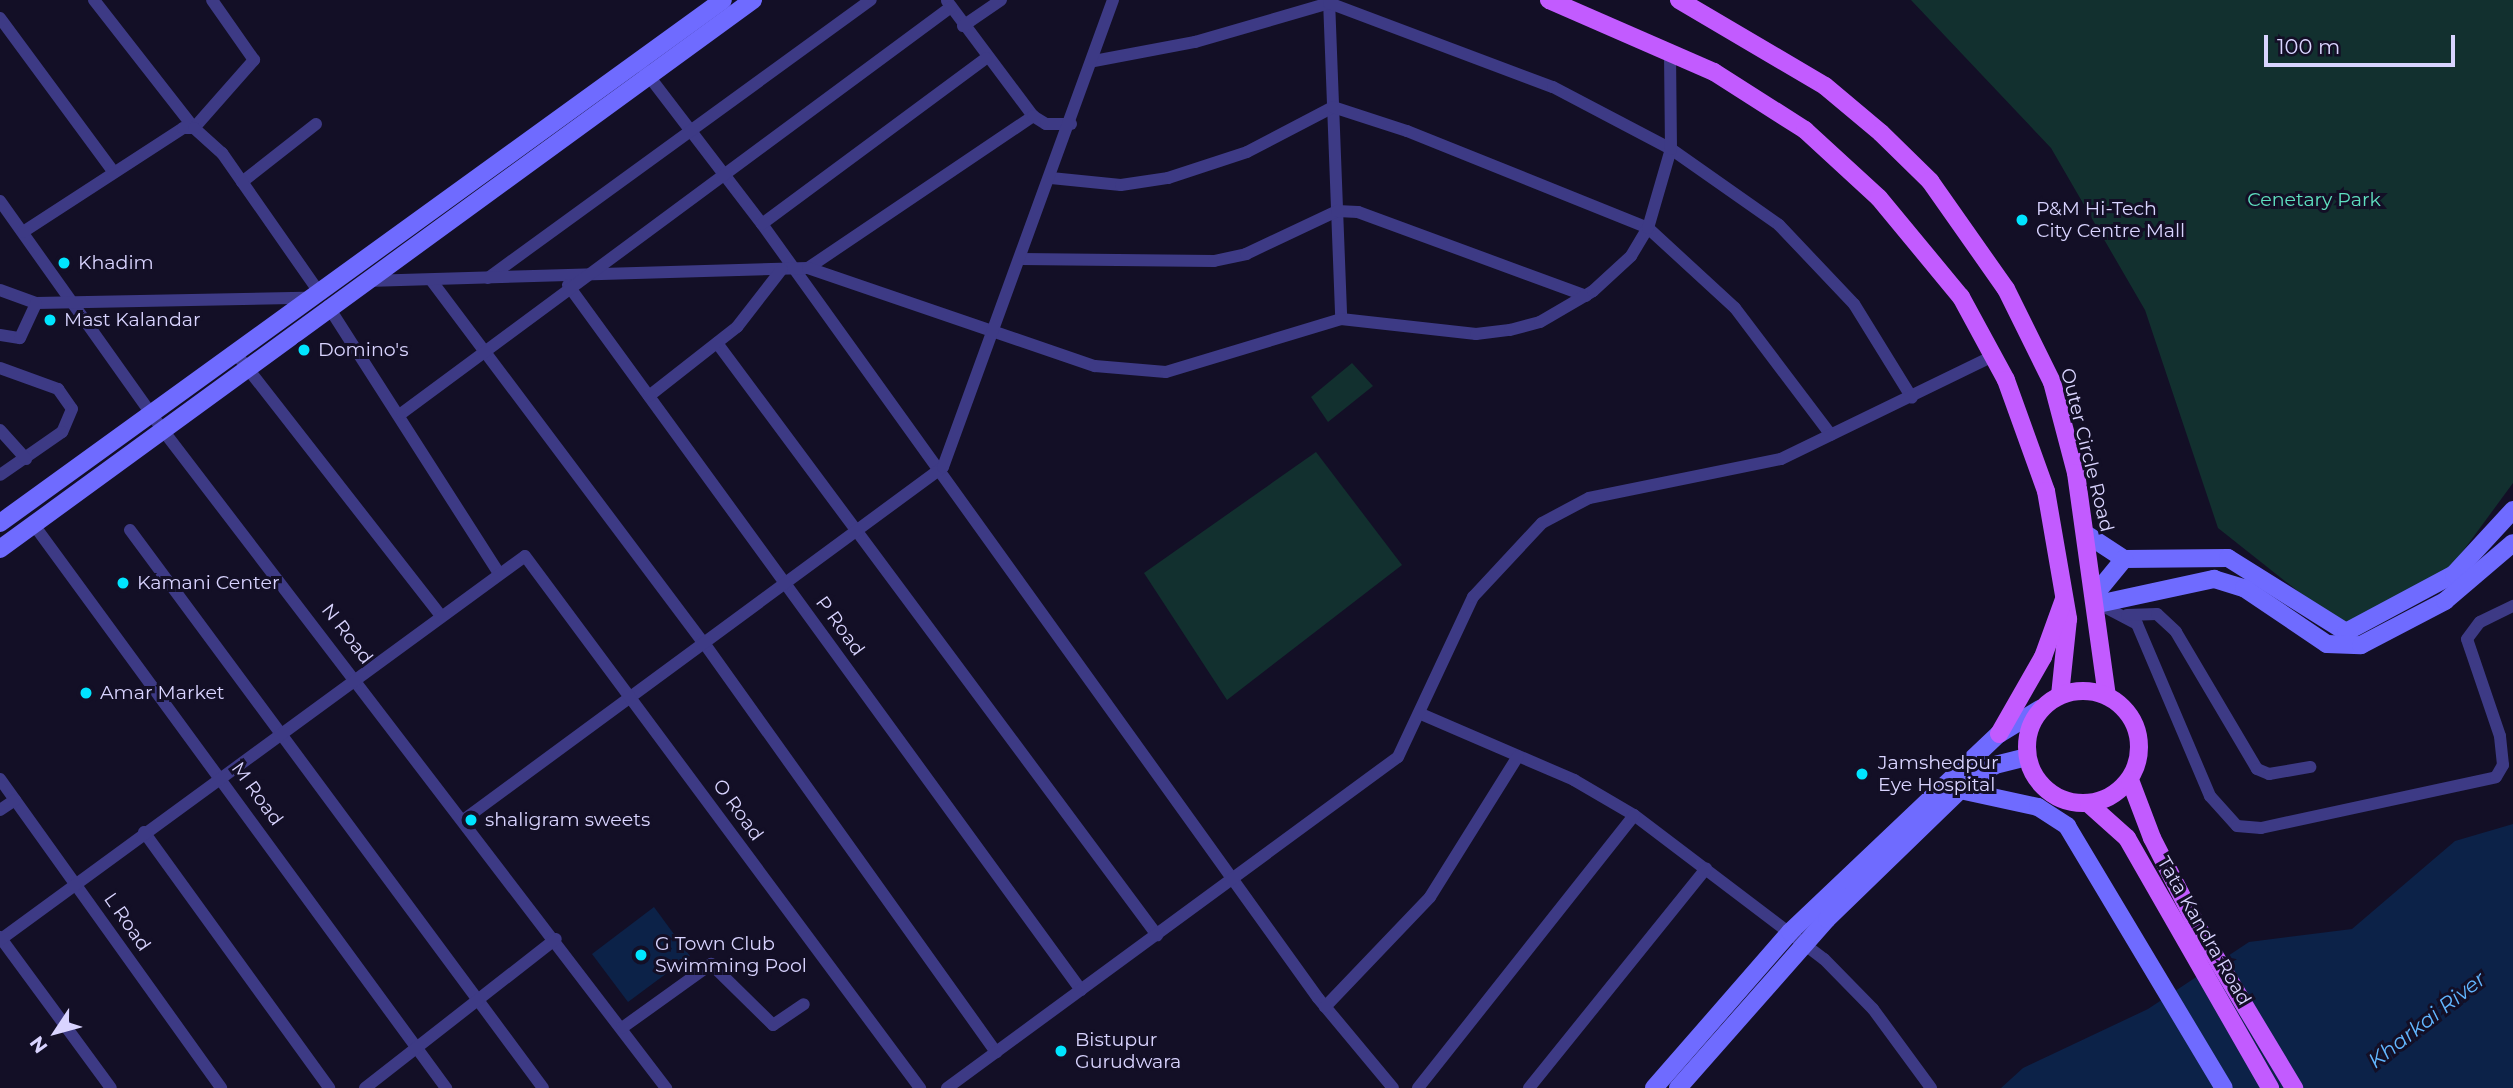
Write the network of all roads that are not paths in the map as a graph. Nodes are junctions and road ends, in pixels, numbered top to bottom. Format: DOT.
graph roads {
  1 [pos="94,0"];
  2 [pos="212,0"];
  3 [pos="723,0"];
  4 [pos="753,0"];
  5 [pos="871,0"];
  6 [pos="1001,0"];
  7 [pos="1113,0"];
  8 [pos="1549,0"];
  9 [pos="1679,0"];
  10 [pos="1329,1"];
  11 [pos="949,3"];
  12 [pos="0,18"];
  13 [pos="963,26"];
  14 [pos="1670,51"];
  15 [pos="986,58"];
  16 [pos="1094,61"];
  17 [pos="641,67"];
  18 [pos="1333,107"];
  19 [pos="1033,116"];
  20 [pos="316,124"];
  21 [pos="1071,124"];
  22 [pos="194,128"];
  23 [pos="690,128"];
  24 [pos="1671,149"];
  25 [pos="723,170"];
  26 [pos="113,171"];
  27 [pos="1051,178"];
  28 [pos="242,182"];
  29 [pos="0,201"];
  30 [pos="1337,211"];
  31 [pos="762,224"];
  32 [pos="1648,228"];
  33 [pos="23,232"];
  34 [pos="1021,259"];
  35 [pos="808,268"];
  36 [pos="788,269"];
  37 [pos="581,276"];
  38 [pos="488,278"];
  39 [pos="430,280"];
  40 [pos="362,282"];
  41 [pos="568,285"];
  42 [pos="0,290"];
  43 [pos="311,294"];
  44 [pos="1586,296"];
  45 [pos="74,302"];
  46 [pos="36,303"];
  47 [pos="328,306"];
  48 [pos="1341,319"];
  49 [pos="993,333"];
  50 [pos="0,335"];
  51 [pos="717,344"];
  52 [pos="234,351"];
  53 [pos="483,351"];
  54 [pos="1993,356"];
  55 [pos="247,366"];
  56 [pos="0,368"];
  57 [pos="649,396"];
  58 [pos="1912,398"];
  59 [pos="150,412"];
  60 [pos="401,413"];
  61 [pos="162,429"];
  62 [pos="0,430"];
  63 [pos="1831,435"];
  64 [pos="26,459"];
  65 [pos="940,469"];
  66 [pos="0,475"];
  67 [pos="2513,510"];
  68 [pos="0,523"];
  69 [pos="34,525"];
  70 [pos="130,530"];
  71 [pos="859,531"];
  72 [pos="2089,536"];
  73 [pos="2513,543"];
  74 [pos="0,549"];
  75 [pos="2200,557"];
  76 [pos="2124,559"];
  77 [pos="497,570"];
  78 [pos="2202,580"];
  79 [pos="785,583"];
  80 [pos="2066,596"];
  81 [pos="2098,598"];
  82 [pos="2513,606"];
  83 [pos="439,613"];
  84 [pos="2127,615"];
  85 [pos="704,643"];
  86 [pos="355,676"];
  87 [pos="2060,695"];
  88 [pos="2107,695"];
  89 [pos="631,696"];
  90 [pos="2040,709"];
  91 [pos="1421,714"];
  92 [pos="279,731"];
  93 [pos="1999,734"];
  94 [pos="1518,756"];
  95 [pos="2027,757"];
  96 [pos="2310,767"];
  97 [pos="220,776"];
  98 [pos="0,779"];
  99 [pos="2130,780"];
  100 [pos="1959,790"];
  101 [pos="15,800"];
  102 [pos="2089,804"];
  103 [pos="0,810"];
  104 [pos="1633,814"];
  105 [pos="466,818"];
  106 [pos="144,832"];
  107 [pos="1706,869"];
  108 [pos="1237,878"];
  109 [pos="76,883"];
  110 [pos="1790,932"];
  111 [pos="1157,935"];
  112 [pos="0,939"];
  113 [pos="555,939"];
  114 [pos="1803,944"];
  115 [pos="1081,990"];
  116 [pos="477,997"];
  117 [pos="804,1004"];
  118 [pos="1325,1007"];
  119 [pos="622,1028"];
  120 [pos="416,1046"];
  121 [pos="996,1052"];
  122 [pos="111,1088"];
  123 [pos="221,1088"];
  124 [pos="329,1088"];
  125 [pos="365,1088"];
  126 [pos="446,1088"];
  127 [pos="543,1088"];
  128 [pos="666,1088"];
  129 [pos="920,1088"];
  130 [pos="947,1088"];
  131 [pos="1393,1088"];
  132 [pos="1418,1088"];
  133 [pos="1529,1088"];
  134 [pos="1654,1088"];
  135 [pos="1678,1088"];
  136 [pos="1931,1088"];
  137 [pos="2224,1088"];
  138 [pos="2270,1088"];
  139 [pos="2294,1088"];
  1 -- 22 [label="street"];
  2 -- 22 [label="street"];
  3 -- 17 [label="street"];
  4 -- 17 [label="street"];
  5 -- 23 [label="street"];
  6 -- 13 [label="street"];
  7 -- 16 [label="street"];
  8 -- 14 [label="main road"];
  9 -- 72 [label="main road, Outer Circle Road"];
  10 -- 16 [label="street"];
  10 -- 18 [label="street"];
  10 -- 24 [label="street"];
  11 -- 13 [label="street"];
  11 -- 25 [label="street"];
  12 -- 26 [label="street"];
  13 -- 15 [label="street"];
  14 -- 24 [label="street"];
  14 -- 54 [label="main road"];
  15 -- 19 [label="street"];
  15 -- 31 [label="street"];
  16 -- 21 [label="street"];
  17 -- 23 [label="street"];
  17 -- 40 [label="street"];
  17 -- 43 [label="street"];
  18 -- 27 [label="street"];
  18 -- 30 [label="street"];
  18 -- 32 [label="street"];
  19 -- 21 [label="street"];
  19 -- 35 [label="street"];
  20 -- 28 [label="street"];
  21 -- 27 [label="street"];
  22 -- 26 [label="street"];
  22 -- 28 [label="street"];
  23 -- 25 [label="street"];
  23 -- 38 [label="street"];
  24 -- 32 [label="street"];
  24 -- 58 [label="street"];
  25 -- 31 [label="street"];
  25 -- 37 [label="street"];
  26 -- 33 [label="street"];
  27 -- 34 [label="street"];
  28 -- 43 [label="street"];
  29 -- 33 [label="street, N Road"];
  30 -- 34 [label="street"];
  30 -- 44 [label="street"];
  30 -- 48 [label="street"];
  31 -- 36 [label="street"];
  32 -- 44 [label="street"];
  32 -- 63 [label="street"];
  33 -- 45 [label="street, N Road"];
  34 -- 49 [label="street"];
  35 -- 36 [label="street"];
  35 -- 49 [label="street"];
  36 -- 37 [label="street"];
  36 -- 51 [label="street"];
  36 -- 65 [label="street"];
  37 -- 38 [label="street"];
  37 -- 41 [label="street"];
  38 -- 39 [label="street"];
  39 -- 40 [label="street"];
  39 -- 53 [label="street"];
  40 -- 47 [label="street"];
  41 -- 53 [label="street"];
  41 -- 57 [label="street, P Road"];
  42 -- 46 [label="street"];
  43 -- 45 [label="street"];
  43 -- 52 [label="street"];
  44 -- 48 [label="street"];
  45 -- 46 [label="street"];
  45 -- 59 [label="street, N Road"];
  46 -- 50 [label="street"];
  47 -- 55 [label="street"];
  47 -- 60 [label="street"];
  48 -- 49 [label="street"];
  49 -- 65 [label="street"];
  51 -- 57 [label="street"];
  51 -- 71 [label="street"];
  52 -- 55 [label="street"];
  52 -- 59 [label="street"];
  53 -- 60 [label="street"];
  53 -- 85 [label="street"];
  54 -- 58 [label="street"];
  54 -- 80 [label="main road"];
  55 -- 61 [label="street"];
  55 -- 83 [label="street"];
  56 -- 64 [label="street"];
  57 -- 79 [label="street, P Road"];
  58 -- 63 [label="street"];
  59 -- 61 [label="street, N Road"];
  59 -- 68 [label="street"];
  60 -- 77 [label="street"];
  61 -- 69 [label="street"];
  61 -- 86 [label="street, N Road"];
  62 -- 64 [label="street"];
  63 -- 91 [label="street"];
  64 -- 66 [label="street"];
  65 -- 71 [label="street"];
  65 -- 108 [label="street"];
  67 -- 75 [label="street"];
  69 -- 74 [label="street"];
  69 -- 97 [label="street, M Road"];
  70 -- 92 [label="street"];
  71 -- 79 [label="street"];
  71 -- 111 [label="street"];
  72 -- 76 [label="street"];
  72 -- 81 [label="main road, Outer Circle Road"];
  73 -- 78 [label="street"];
  75 -- 76 [label="street"];
  75 -- 78 [label="street"];
  76 -- 81 [label="street"];
  77 -- 83 [label="street"];
  77 -- 89 [label="street, O Road"];
  78 -- 81 [label="street"];
  79 -- 85 [label="street"];
  79 -- 115 [label="street, P Road"];
  80 -- 81 [label="main road"];
  80 -- 87 [label="main road"];
  80 -- 93 [label="main road"];
  81 -- 84 [label="street"];
  81 -- 88 [label="main road, Outer Circle Road"];
  82 -- 84 [label="street"];
  83 -- 86 [label="street"];
  84 -- 96 [label="street"];
  85 -- 89 [label="street"];
  85 -- 121 [label="street"];
  86 -- 92 [label="street"];
  86 -- 105 [label="street, N Road"];
  87 -- 88 [label="main road"];
  87 -- 90 [label="main road"];
  88 -- 99 [label="main road"];
  89 -- 105 [label="street"];
  89 -- 129 [label="street, O Road"];
  90 -- 93 [label="street"];
  90 -- 95 [label="main road"];
  91 -- 94 [label="street"];
  91 -- 108 [label="street"];
  92 -- 97 [label="street"];
  92 -- 116 [label="street"];
  93 -- 110 [label="street"];
  94 -- 104 [label="street"];
  94 -- 118 [label="street"];
  95 -- 100 [label="street"];
  95 -- 102 [label="main road"];
  97 -- 106 [label="street"];
  97 -- 120 [label="street, M Road"];
  98 -- 101 [label="street, L Road"];
  99 -- 102 [label="main road"];
  99 -- 139 [label="main road"];
  100 -- 114 [label="street"];
  100 -- 137 [label="street"];
  101 -- 103 [label="street"];
  101 -- 109 [label="street, L Road"];
  102 -- 138 [label="main road, Tata Kandra Road"];
  104 -- 107 [label="street"];
  104 -- 132 [label="street"];
  105 -- 113 [label="street, N Road"];
  106 -- 109 [label="street"];
  106 -- 124 [label="street"];
  107 -- 110 [label="street"];
  107 -- 133 [label="street"];
  108 -- 111 [label="street"];
  108 -- 118 [label="street"];
  109 -- 112 [label="street"];
  109 -- 123 [label="street, L Road"];
  110 -- 114 [label="street"];
  110 -- 134 [label="street"];
  111 -- 115 [label="street"];
  112 -- 122 [label="street"];
  113 -- 116 [label="street"];
  113 -- 119 [label="street, N Road"];
  114 -- 135 [label="street"];
  114 -- 136 [label="street"];
  115 -- 121 [label="street"];
  116 -- 120 [label="street"];
  116 -- 127 [label="street"];
  117 -- 119 [label="street"];
  118 -- 131 [label="street"];
  119 -- 128 [label="street, N Road"];
  120 -- 125 [label="street"];
  120 -- 126 [label="street, M Road"];
  121 -- 130 [label="street"];
}
